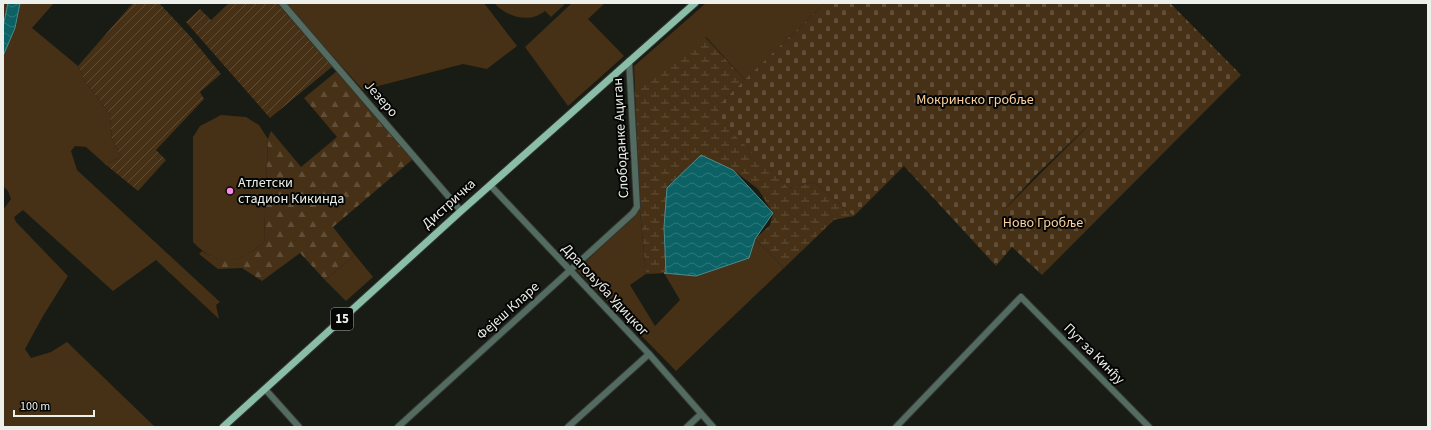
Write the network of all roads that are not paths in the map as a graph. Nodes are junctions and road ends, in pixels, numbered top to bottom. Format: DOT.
graph roads {
  1 [pos="282,3"];
  2 [pos="695,3"];
  3 [pos="629,62"];
  4 [pos="490,185"];
  5 [pos="461,211"];
  6 [pos="633,213"];
  7 [pos="570,271"];
  8 [pos="649,354"];
  9 [pos="265,389"];
  10 [pos="701,414"];
  11 [pos="223,427"];
  12 [pos="299,427"];
  13 [pos="398,427"];
  14 [pos="568,427"];
  15 [pos="687,427"];
  16 [pos="713,427"];
  17 [pos="896,427"];
  18 [pos="1149,427"];
  1 -- 5 [label="street, Језеро"];
  2 -- 3 [label="main road, Дистричка / 15"];
  3 -- 4 [label="main road, Дистричка / 15"];
  3 -- 6 [label="street, Слободанке Ациган"];
  4 -- 5 [label="main road, Дистричка / 15"];
  4 -- 7 [label="street, Драгољуба Удицког"];
  5 -- 9 [label="main road, Дистричка / 15"];
  6 -- 7 [label="street, Фејеш Кларе"];
  7 -- 8 [label="street, Драгољуба Удицког"];
  7 -- 13 [label="street, Фејеш Кларе"];
  8 -- 10 [label="street, Драгољуба Удицког"];
  8 -- 14 [label="street"];
  9 -- 11 [label="main road, Дистричка / 15"];
  9 -- 12 [label="street"];
  10 -- 15 [label="street"];
  10 -- 16 [label="street, Драгољуба Удицког"];
  17 -- 18 [label="street, Пут за Кинђу"];
}
